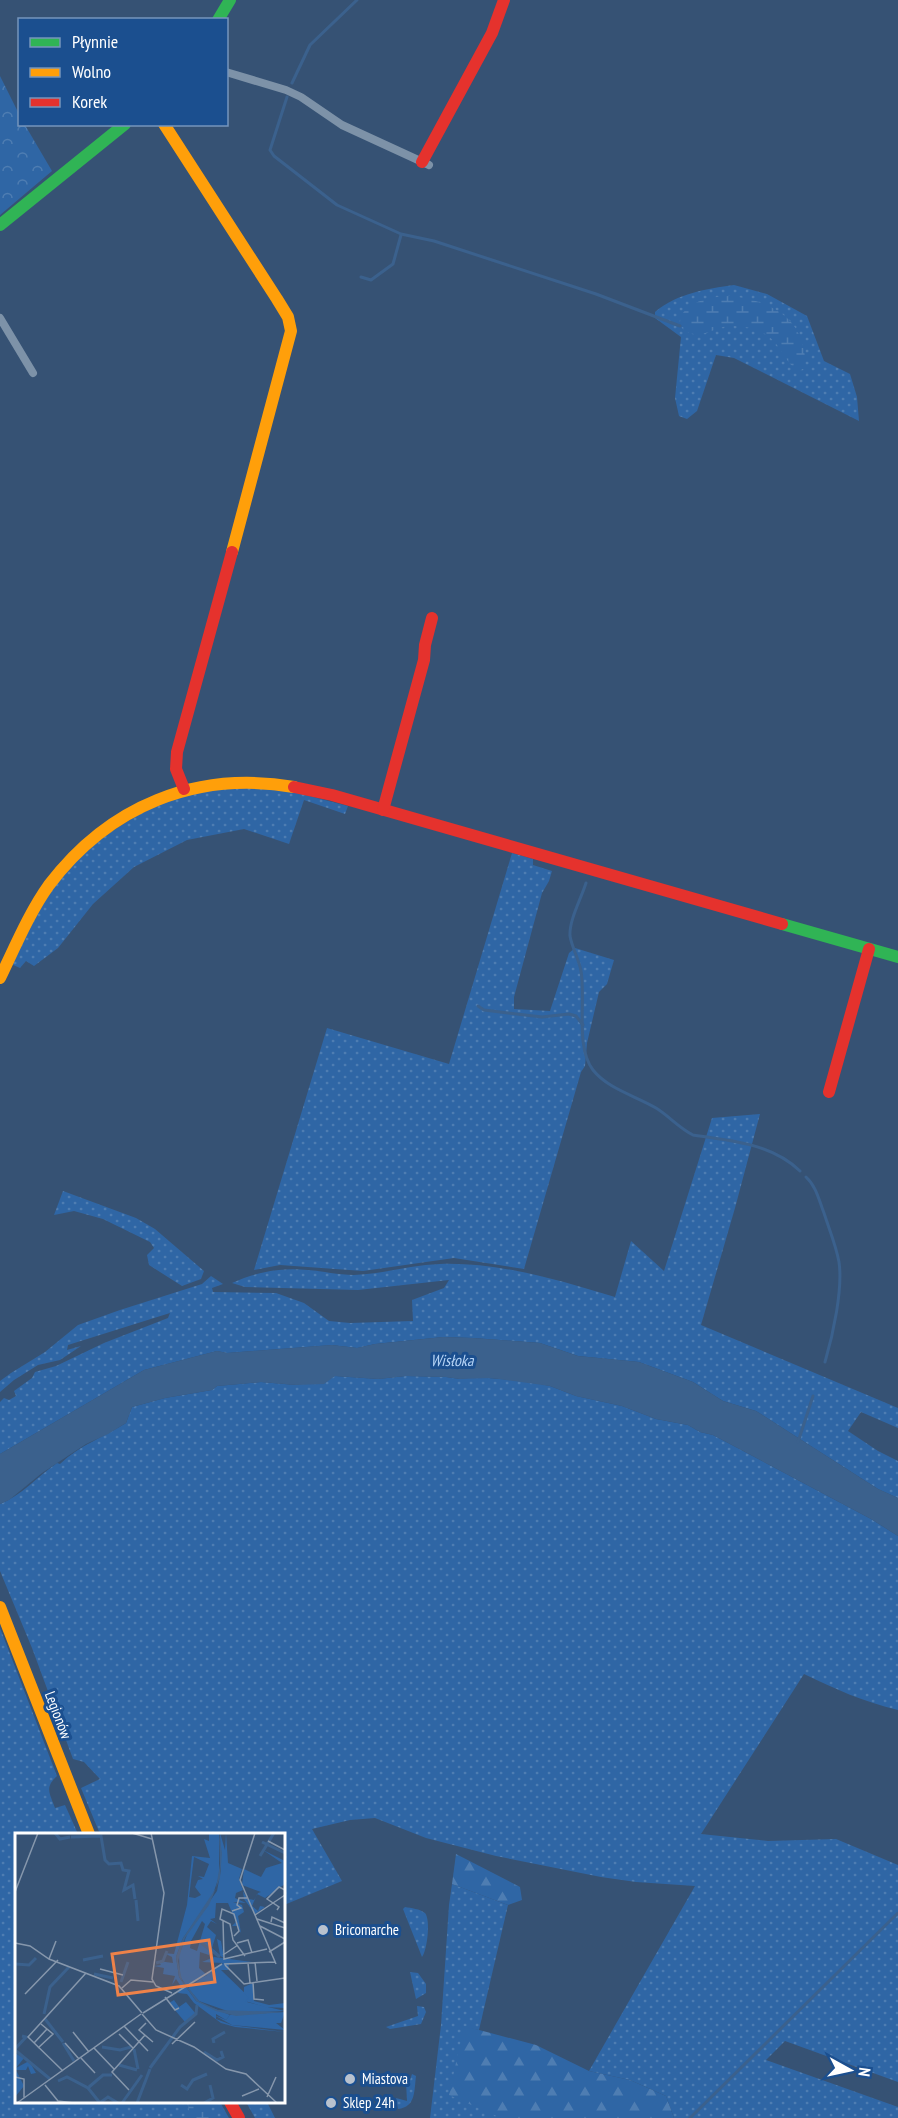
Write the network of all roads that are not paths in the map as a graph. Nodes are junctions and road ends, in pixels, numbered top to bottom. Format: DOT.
graph roads {
  1 [pos="230,0"];
  2 [pos="504,0"];
  3 [pos="219,18"];
  4 [pos="228,73"];
  5 [pos="123,126"];
  6 [pos="165,126"];
  7 [pos="426,163"];
  8 [pos="0,225"];
  9 [pos="0,318"];
  10 [pos="33,373"];
  11 [pos="432,618"];
  12 [pos="184,789"];
  13 [pos="383,810"];
  14 [pos="869,949"];
  15 [pos="898,957"];
  16 [pos="0,978"];
  17 [pos="829,1092"];
  18 [pos="0,1607"];
  19 [pos="89,1833"];
  20 [pos="231,2103"];
  21 [pos="239,2118"];
  1 -- 3 [label="street"];
  2 -- 7 [label="street"];
  4 -- 7 [label="street"];
  5 -- 8 [label="street"];
  6 -- 12 [label="street"];
  9 -- 10 [label="street"];
  11 -- 13 [label="street"];
  12 -- 13 [label="street"];
  12 -- 16 [label="street"];
  13 -- 14 [label="street"];
  14 -- 15 [label="street"];
  14 -- 17 [label="street"];
  18 -- 19 [label="street, Legionów"];
  20 -- 21 [label="street"];
}
